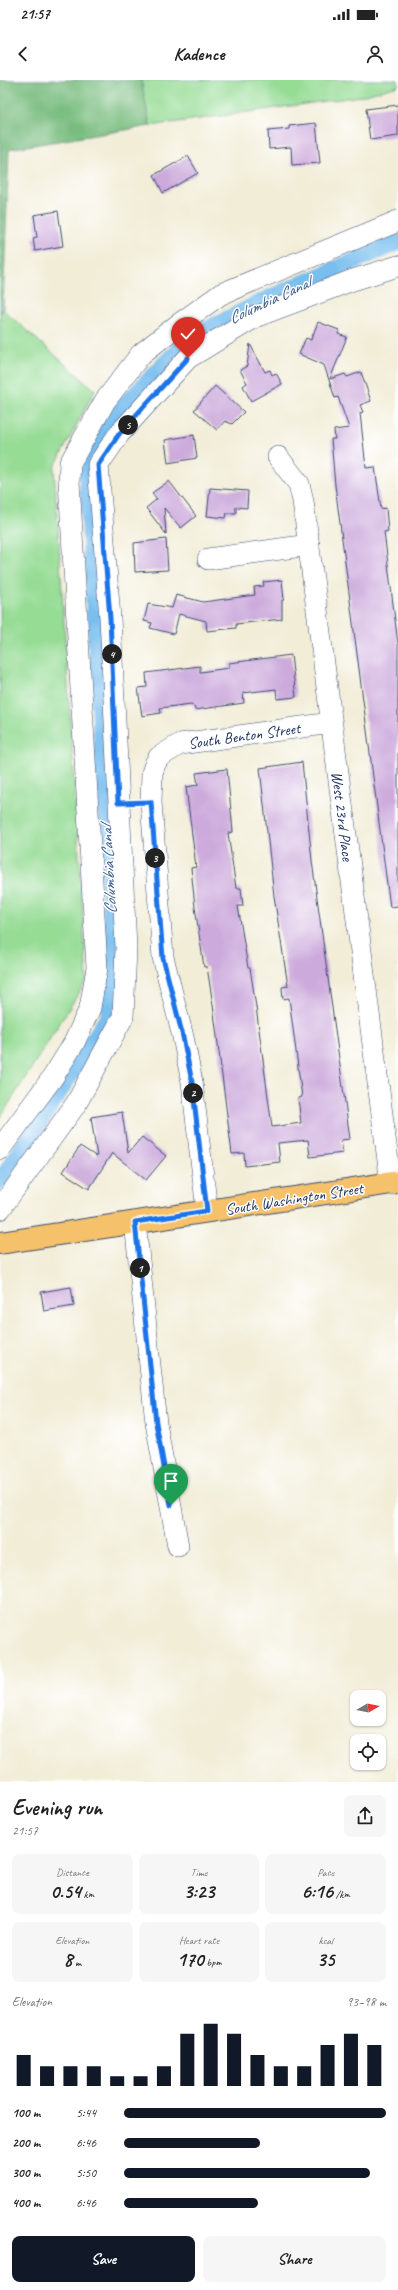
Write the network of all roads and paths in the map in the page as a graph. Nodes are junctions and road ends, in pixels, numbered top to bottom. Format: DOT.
graph roads {
  1 [pos="398,221"];
  2 [pos="398,266"];
  3 [pos="278,457"];
  4 [pos="309,545"];
  5 [pos="208,559"];
  6 [pos="331,723"];
  7 [pos="151,802"];
  8 [pos="118,803"];
  9 [pos="0,1150"];
  10 [pos="394,1183"];
  11 [pos="0,1209"];
  12 [pos="207,1211"];
  13 [pos="135,1222"];
  14 [pos="0,1243"];
  15 [pos="178,1546"];
  1 -- 9 [label="street"];
  2 -- 8 [label="street"];
  3 -- 4 [label="street, West 23rd Place"];
  4 -- 5 [label="street"];
  4 -- 6 [label="street, West 23rd Place"];
  6 -- 7 [label="street, South Benton Street"];
  6 -- 10 [label="street, West 23rd Place"];
  7 -- 8 [label="street"];
  7 -- 12 [label="street"];
  8 -- 11 [label="street"];
  10 -- 12 [label="main road, South Washington Street"];
  12 -- 13 [label="main road, South Washington Street"];
  13 -- 14 [label="main road, South Washington Street"];
  13 -- 15 [label="street"];
}
